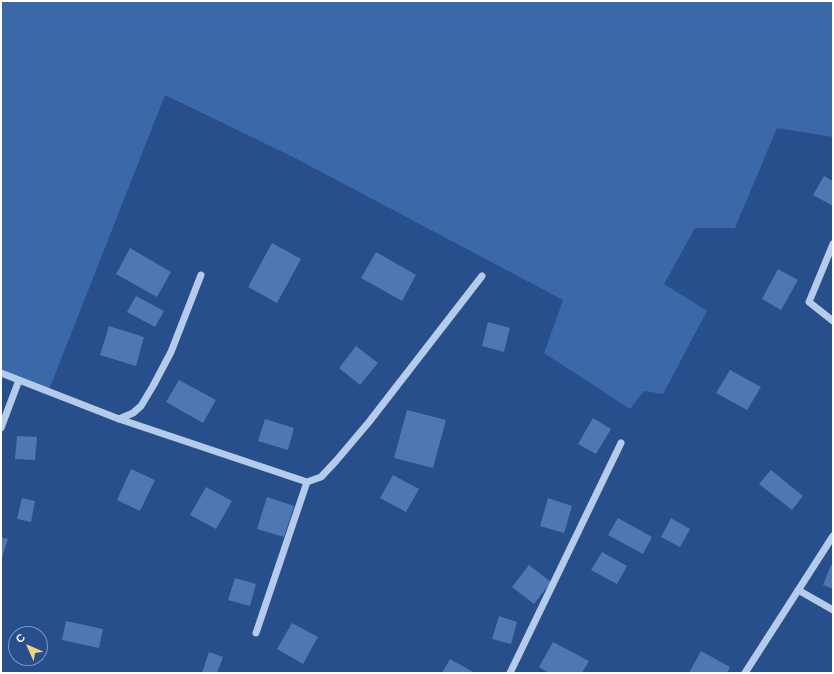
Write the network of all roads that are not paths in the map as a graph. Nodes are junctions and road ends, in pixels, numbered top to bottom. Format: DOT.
graph roads {
  1 [pos="833,244"];
  2 [pos="202,275"];
  3 [pos="482,276"];
  4 [pos="833,321"];
  5 [pos="1,373"];
  6 [pos="19,380"];
  7 [pos="119,419"];
  8 [pos="1,428"];
  9 [pos="621,443"];
  10 [pos="307,482"];
  11 [pos="833,536"];
  12 [pos="798,590"];
  13 [pos="833,610"];
  14 [pos="256,633"];
  15 [pos="510,673"];
  16 [pos="745,673"];
  1 -- 4 [label="street"];
  2 -- 7 [label="street"];
  3 -- 10 [label="street"];
  5 -- 6 [label="street"];
  6 -- 7 [label="street"];
  6 -- 8 [label="street"];
  7 -- 10 [label="street"];
  9 -- 15 [label="street"];
  10 -- 14 [label="street"];
  11 -- 12 [label="street"];
  12 -- 13 [label="street"];
  12 -- 16 [label="street"];
}
